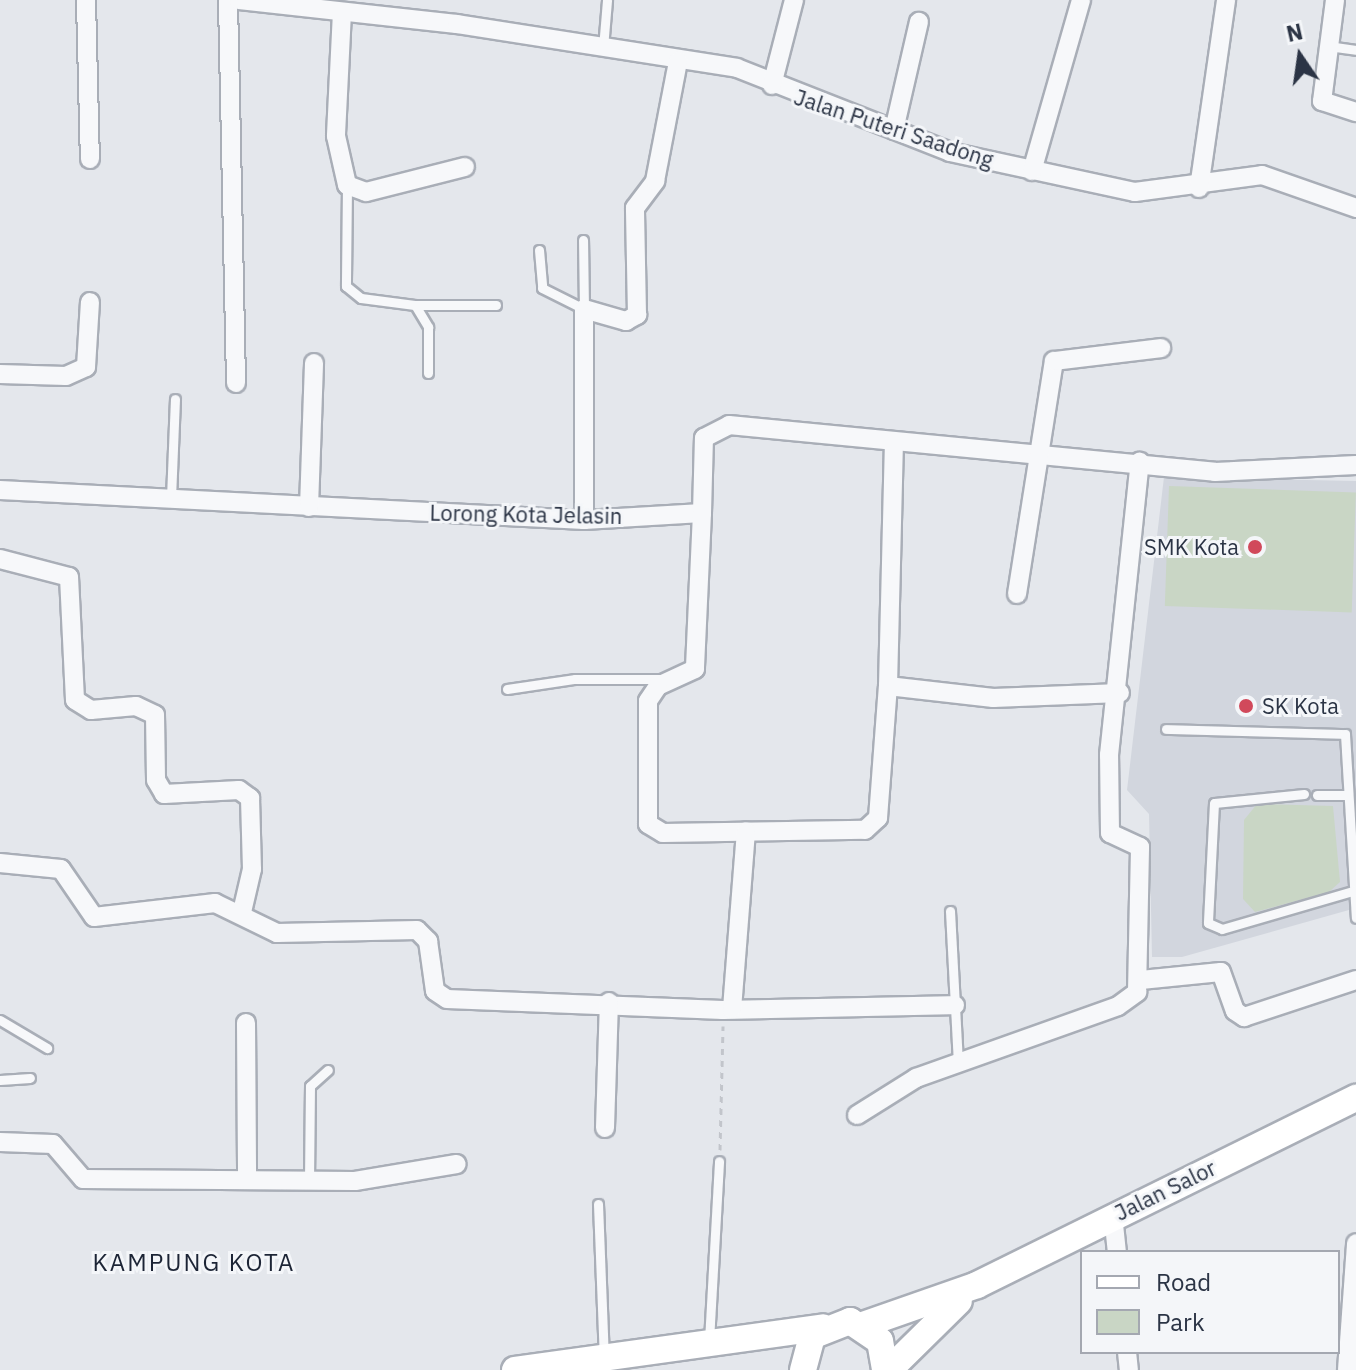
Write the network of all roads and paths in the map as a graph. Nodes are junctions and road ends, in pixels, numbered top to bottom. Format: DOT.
graph roads {
  1 [pos="86,0"];
  2 [pos="228,0"];
  3 [pos="239,0"];
  4 [pos="607,0"];
  5 [pos="794,0"];
  6 [pos="1081,0"];
  7 [pos="1226,0"];
  8 [pos="1335,0"];
  9 [pos="289,3"];
  10 [pos="342,12"];
  11 [pos="919,22"];
  12 [pos="1328,46"];
  13 [pos="1356,50"];
  14 [pos="602,51"];
  15 [pos="678,61"];
  16 [pos="772,85"];
  17 [pos="1356,112"];
  18 [pos="894,130"];
  19 [pos="90,159"];
  20 [pos="465,167"];
  21 [pos="1032,171"];
  22 [pos="347,185"];
  23 [pos="1199,188"];
  24 [pos="1356,208"];
  25 [pos="583,240"];
  26 [pos="539,250"];
  27 [pos="90,302"];
  28 [pos="415,305"];
  29 [pos="496,305"];
  30 [pos="584,309"];
  31 [pos="1161,348"];
  32 [pos="314,363"];
  33 [pos="428,373"];
  34 [pos="0,374"];
  35 [pos="236,383"];
  36 [pos="175,399"];
  37 [pos="894,444"];
  38 [pos="1037,456"];
  39 [pos="1140,462"];
  40 [pos="1356,465"];
  41 [pos="0,490"];
  42 [pos="171,502"];
  43 [pos="309,507"];
  44 [pos="702,513"];
  45 [pos="584,520"];
  46 [pos="0,559"];
  47 [pos="1017,594"];
  48 [pos="675,680"];
  49 [pos="888,686"];
  50 [pos="507,689"];
  51 [pos="1120,693"];
  52 [pos="1166,729"];
  53 [pos="1304,794"];
  54 [pos="1317,795"];
  55 [pos="1345,795"];
  56 [pos="746,832"];
  57 [pos="0,863"];
  58 [pos="1353,891"];
  59 [pos="950,911"];
  60 [pos="242,912"];
  61 [pos="1356,918"];
  62 [pos="1141,980"];
  63 [pos="1356,980"];
  64 [pos="609,1002"];
  65 [pos="955,1005"];
  66 [pos="727,1010"];
  67 [pos="0,1020"];
  68 [pos="246,1023"];
  69 [pos="47,1048"];
  70 [pos="958,1063"];
  71 [pos="328,1070"];
  72 [pos="30,1078"];
  73 [pos="0,1080"];
  74 [pos="1356,1098"];
  75 [pos="857,1115"];
  76 [pos="605,1128"];
  77 [pos="0,1142"];
  78 [pos="719,1161"];
  79 [pos="457,1164"];
  80 [pos="247,1176"];
  81 [pos="309,1181"];
  82 [pos="598,1204"];
  83 [pos="1113,1215"];
  84 [pos="1356,1243"];
  85 [pos="1117,1250"];
  86 [pos="977,1285"];
  87 [pos="1352,1312"];
  88 [pos="863,1325"];
  89 [pos="823,1327"];
  90 [pos="741,1344"];
  91 [pos="709,1346"];
  92 [pos="604,1364"];
  93 [pos="803,1366"];
  94 [pos="515,1370"];
  95 [pos="887,1370"];
  96 [pos="1347,1370"];
  1 -- 19 [label="street"];
  2 -- 35 [label="street"];
  3 -- 9 [label="street, Jalan Puteri Saadong"];
  4 -- 14 [label="lane"];
  5 -- 16 [label="street"];
  6 -- 21 [label="street"];
  7 -- 23 [label="street"];
  8 -- 12 [label="street"];
  9 -- 10 [label="street, Jalan Puteri Saadong"];
  10 -- 14 [label="street, Jalan Puteri Saadong"];
  10 -- 22 [label="street"];
  11 -- 18 [label="street"];
  12 -- 13 [label="lane"];
  12 -- 17 [label="street"];
  14 -- 15 [label="street, Jalan Puteri Saadong"];
  15 -- 16 [label="street, Jalan Puteri Saadong"];
  15 -- 30 [label="street"];
  16 -- 18 [label="street, Jalan Puteri Saadong"];
  18 -- 21 [label="street, Jalan Puteri Saadong"];
  20 -- 22 [label="street"];
  21 -- 23 [label="street, Jalan Puteri Saadong"];
  22 -- 28 [label="lane"];
  23 -- 24 [label="street, Jalan Puteri Saadong"];
  25 -- 30 [label="lane"];
  26 -- 30 [label="lane"];
  27 -- 34 [label="street"];
  28 -- 29 [label="lane"];
  28 -- 33 [label="lane"];
  30 -- 45 [label="street"];
  31 -- 38 [label="street"];
  32 -- 43 [label="street"];
  36 -- 42 [label="lane"];
  37 -- 38 [label="street"];
  37 -- 44 [label="street"];
  37 -- 49 [label="street"];
  38 -- 39 [label="street"];
  38 -- 47 [label="street"];
  39 -- 40 [label="street"];
  39 -- 51 [label="street"];
  41 -- 42 [label="street, Lorong Kota Jelasin"];
  42 -- 43 [label="street, Lorong Kota Jelasin"];
  43 -- 45 [label="street, Lorong Kota Jelasin"];
  44 -- 45 [label="street, Lorong Kota Jelasin"];
  44 -- 48 [label="street"];
  46 -- 60 [label="street"];
  48 -- 50 [label="lane"];
  48 -- 56 [label="street"];
  49 -- 51 [label="street"];
  49 -- 56 [label="street"];
  51 -- 62 [label="street"];
  52 -- 55 [label="lane"];
  53 -- 58 [label="lane"];
  54 -- 55 [label="lane"];
  55 -- 58 [label="lane"];
  56 -- 66 [label="street"];
  57 -- 60 [label="street"];
  58 -- 61 [label="lane"];
  59 -- 65 [label="lane"];
  60 -- 64 [label="street"];
  62 -- 63 [label="street"];
  62 -- 70 [label="street"];
  64 -- 66 [label="street"];
  64 -- 76 [label="street"];
  65 -- 66 [label="street"];
  65 -- 70 [label="lane"];
  66 -- 78 [label="path"];
  67 -- 69 [label="lane"];
  68 -- 80 [label="street"];
  70 -- 75 [label="street"];
  71 -- 81 [label="lane"];
  72 -- 73 [label="lane"];
  74 -- 83 [label="main road, Jalan Salor"];
  77 -- 80 [label="street"];
  78 -- 91 [label="lane"];
  79 -- 81 [label="street"];
  80 -- 81 [label="street"];
  82 -- 92 [label="lane"];
  83 -- 85 [label="street"];
  83 -- 86 [label="main road, Jalan Salor"];
  84 -- 87 [label="street"];
  86 -- 88 [label="main road, Jalan Salor"];
  86 -- 95 [label="main road, Jalan Salor"];
  87 -- 96 [label="street"];
  88 -- 89 [label="main road, Jalan Salor"];
  88 -- 95 [label="main road"];
  89 -- 90 [label="main road, Jalan Salor"];
  89 -- 93 [label="main road"];
  90 -- 91 [label="main road"];
  90 -- 93 [label="main road"];
  91 -- 92 [label="main road"];
  92 -- 94 [label="main road"];
}
